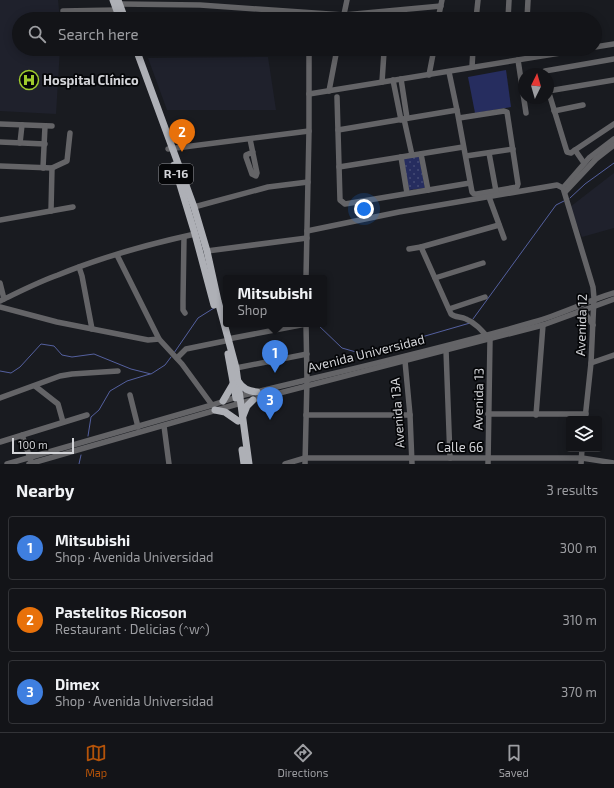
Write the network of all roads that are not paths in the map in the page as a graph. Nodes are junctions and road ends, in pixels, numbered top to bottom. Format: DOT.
graph roads {
  1 [pos="347,0"];
  2 [pos="478,0"];
  3 [pos="509,0"];
  4 [pos="528,0"];
  5 [pos="200,2"];
  6 [pos="441,3"];
  7 [pos="117,4"];
  8 [pos="63,11"];
  9 [pos="277,12"];
  10 [pos="345,12"];
  11 [pos="374,12"];
  12 [pos="477,12"];
  13 [pos="508,12"];
  14 [pos="528,12"];
  15 [pos="614,44"];
  16 [pos="602,46"];
  17 [pos="134,56"];
  18 [pos="138,56"];
  19 [pos="309,56"];
  20 [pos="336,56"];
  21 [pos="384,56"];
  22 [pos="433,56"];
  23 [pos="473,56"];
  24 [pos="542,56"];
  25 [pos="614,59"];
  26 [pos="518,60"];
  27 [pos="472,67"];
  28 [pos="554,69"];
  29 [pos="449,72"];
  30 [pos="429,75"];
  31 [pos="401,79"];
  32 [pos="393,80"];
  33 [pos="614,80"];
  34 [pos="382,82"];
  35 [pos="554,90"];
  36 [pos="329,91"];
  37 [pos="309,94"];
  38 [pos="337,97"];
  39 [pos="552,104"];
  40 [pos="583,105"];
  41 [pos="456,110"];
  42 [pos="554,112"];
  43 [pos="526,113"];
  44 [pos="458,118"];
  45 [pos="404,119"];
  46 [pos="0,124"];
  47 [pos="614,124"];
  48 [pos="22,125"];
  49 [pos="338,130"];
  50 [pos="309,131"];
  51 [pos="70,133"];
  52 [pos="250,138"];
  53 [pos="614,139"];
  54 [pos="0,142"];
  55 [pos="20,143"];
  56 [pos="44,144"];
  57 [pos="614,144"];
  58 [pos="463,146"];
  59 [pos="170,148"];
  60 [pos="513,149"];
  61 [pos="576,150"];
  62 [pos="253,152"];
  63 [pos="489,153"];
  64 [pos="421,154"];
  65 [pos="412,155"];
  66 [pos="466,156"];
  67 [pos="401,157"];
  68 [pos="584,163"];
  69 [pos="339,167"];
  70 [pos="1,168"];
  71 [pos="43,168"];
  72 [pos="52,168"];
  73 [pos="308,182"];
  74 [pos="470,183"];
  75 [pos="428,190"];
  76 [pos="564,190"];
  77 [pos="496,191"];
  78 [pos="407,193"];
  79 [pos="489,197"];
  80 [pos="72,207"];
  81 [pos="194,207"];
  82 [pos="51,211"];
  83 [pos="0,220"];
  84 [pos="499,224"];
  85 [pos="307,231"];
  86 [pos="196,234"];
  87 [pos="184,237"];
  88 [pos="307,238"];
  89 [pos="504,238"];
  90 [pos="421,247"];
  91 [pos="409,249"];
  92 [pos="206,250"];
  93 [pos="117,255"];
  94 [pos="483,263"];
  95 [pos="79,267"];
  96 [pos="306,275"];
  97 [pos="435,278"];
  98 [pos="0,283"];
  99 [pos="614,293"];
  100 [pos="485,297"];
  101 [pos="594,298"];
  102 [pos="614,299"];
  103 [pos="2,300"];
  104 [pos="216,301"];
  105 [pos="594,306"];
  106 [pos="0,307"];
  107 [pos="449,309"];
  108 [pos="578,312"];
  109 [pos="185,313"];
  110 [pos="543,325"];
  111 [pos="593,325"];
  112 [pos="291,327"];
  113 [pos="306,327"];
  114 [pos="92,329"];
  115 [pos="488,338"];
  116 [pos="159,340"];
  117 [pos="226,340"];
  118 [pos="446,350"];
  119 [pos="307,354"];
  120 [pos="174,355"];
  121 [pos="614,355"];
  122 [pos="405,361"];
  123 [pos="591,363"];
  124 [pos="236,368"];
  125 [pos="118,371"];
  126 [pos="307,379"];
  127 [pos="236,382"];
  128 [pos="35,386"];
  129 [pos="307,386"];
  130 [pos="257,392"];
  131 [pos="130,395"];
  132 [pos="0,398"];
  133 [pos="238,400"];
  134 [pos="253,400"];
  135 [pos="223,401"];
  136 [pos="214,408"];
  137 [pos="410,414"];
  138 [pos="488,414"];
  139 [pos="536,414"];
  140 [pos="87,415"];
  141 [pos="306,415"];
  142 [pos="585,416"];
  143 [pos="240,420"];
  144 [pos="63,422"];
  145 [pos="164,426"];
  146 [pos="138,427"];
  147 [pos="22,435"];
  148 [pos="0,442"];
  149 [pos="450,458"];
  150 [pos="305,461"];
  151 [pos="411,461"];
  152 [pos="488,461"];
  153 [pos="581,461"];
  154 [pos="30,462"];
  155 [pos="614,463"];
  156 [pos="7,464"];
  157 [pos="169,464"];
  158 [pos="244,464"];
  159 [pos="249,464"];
  160 [pos="285,464"];
  1 -- 10 [label="street"];
  2 -- 12 [label="street"];
  3 -- 13 [label="street"];
  4 -- 14 [label="street"];
  5 -- 7 [label="street"];
  5 -- 9 [label="street"];
  6 -- 11 [label="street"];
  7 -- 8 [label="street"];
  15 -- 16 [label="street"];
  17 -- 59 [label="main road, R-16"];
  18 -- 59 [label="main road, R-16"];
  19 -- 37 [label="street"];
  20 -- 36 [label="street"];
  21 -- 34 [label="street"];
  22 -- 30 [label="street"];
  23 -- 27 [label="street"];
  24 -- 26 [label="street"];
  25 -- 28 [label="street"];
  26 -- 27 [label="street"];
  26 -- 43 [label="street"];
  27 -- 29 [label="street"];
  29 -- 30 [label="street"];
  29 -- 41 [label="street"];
  30 -- 31 [label="street"];
  31 -- 32 [label="street"];
  31 -- 45 [label="street"];
  32 -- 34 [label="street"];
  32 -- 45 [label="street"];
  33 -- 35 [label="street"];
  34 -- 36 [label="street"];
  36 -- 37 [label="street"];
  37 -- 50 [label="street"];
  38 -- 49 [label="street"];
  39 -- 42 [label="street"];
  40 -- 42 [label="street"];
  41 -- 44 [label="street"];
  41 -- 45 [label="street"];
  42 -- 61 [label="street"];
  44 -- 58 [label="street"];
  44 -- 60 [label="street"];
  45 -- 49 [label="street"];
  45 -- 65 [label="street"];
  46 -- 48 [label="street"];
  47 -- 61 [label="street"];
  48 -- 55 [label="street"];
  48 -- 56 [label="street"];
  49 -- 69 [label="street"];
  50 -- 52 [label="street"];
  50 -- 73 [label="street"];
  51 -- 72 [label="street"];
  52 -- 59 [label="street"];
  52 -- 62 [label="street"];
  53 -- 68 [label="street"];
  54 -- 55 [label="street"];
  55 -- 56 [label="street"];
  56 -- 71 [label="street"];
  57 -- 76 [label="street"];
  58 -- 64 [label="street"];
  58 -- 66 [label="street"];
  59 -- 81 [label="main road, R-16"];
  59 -- 86 [label="main road, R-16"];
  60 -- 63 [label="street"];
  60 -- 77 [label="street"];
  61 -- 68 [label="street"];
  63 -- 66 [label="street"];
  63 -- 77 [label="street"];
  64 -- 65 [label="street"];
  64 -- 75 [label="street"];
  65 -- 67 [label="street"];
  66 -- 74 [label="street"];
  67 -- 69 [label="street"];
  67 -- 78 [label="street"];
  68 -- 76 [label="street"];
  69 -- 78 [label="street"];
  70 -- 71 [label="street"];
  71 -- 72 [label="street"];
  72 -- 82 [label="street"];
  73 -- 81 [label="street"];
  73 -- 85 [label="street"];
  74 -- 75 [label="street"];
  74 -- 77 [label="street"];
  75 -- 78 [label="street"];
  76 -- 79 [label="street"];
  76 -- 101 [label="street, Avenida 12"];
  79 -- 84 [label="street"];
  79 -- 85 [label="street"];
  80 -- 82 [label="street"];
  81 -- 92 [label="main road, R-16"];
  82 -- 83 [label="street"];
  84 -- 89 [label="street"];
  84 -- 90 [label="street"];
  85 -- 88 [label="street"];
  86 -- 87 [label="street"];
  86 -- 104 [label="main road, R-16"];
  87 -- 93 [label="street"];
  87 -- 109 [label="street"];
  88 -- 92 [label="street"];
  88 -- 96 [label="street"];
  90 -- 91 [label="street"];
  90 -- 97 [label="street"];
  92 -- 104 [label="main road, R-16"];
  93 -- 95 [label="street"];
  93 -- 116 [label="street"];
  94 -- 97 [label="street"];
  95 -- 103 [label="street"];
  95 -- 114 [label="street"];
  97 -- 107 [label="street"];
  98 -- 103 [label="street"];
  99 -- 101 [label="street, Avenida Universidad"];
  100 -- 107 [label="street"];
  101 -- 105 [label="street, Avenida 12"];
  101 -- 115 [label="street, Avenida Universidad"];
  102 -- 105 [label="street, Avenida Universidad"];
  104 -- 117 [label="main road, R-16"];
  105 -- 108 [label="street, Avenida Universidad"];
  105 -- 111 [label="street, Avenida 12"];
  106 -- 114 [label="street"];
  107 -- 115 [label="street"];
  108 -- 110 [label="street, Avenida Universidad"];
  108 -- 111 [label="street"];
  110 -- 115 [label="street, Avenida Universidad"];
  110 -- 139 [label="street"];
  111 -- 123 [label="street, Avenida 12"];
  112 -- 117 [label="street"];
  113 -- 119 [label="street"];
  114 -- 116 [label="street"];
  115 -- 118 [label="street, Avenida Universidad"];
  115 -- 126 [label="street, Avenida Universidad"];
  115 -- 138 [label="street, Avenida 13"];
  116 -- 120 [label="street"];
  117 -- 120 [label="street"];
  117 -- 124 [label="main road, R-16"];
  117 -- 127 [label="main road, R-16"];
  118 -- 122 [label="street, Avenida Universidad"];
  118 -- 149 [label="street"];
  119 -- 124 [label="street"];
  119 -- 126 [label="street"];
  120 -- 136 [label="street"];
  121 -- 123 [label="street"];
  122 -- 129 [label="street, Avenida Universidad"];
  122 -- 137 [label="street, Avenida 13A"];
  123 -- 142 [label="street, Avenida 12"];
  124 -- 127 [label="main road, R-16"];
  125 -- 128 [label="street"];
  126 -- 129 [label="street"];
  126 -- 130 [label="street, Avenida Universidad"];
  127 -- 130 [label="main road"];
  127 -- 133 [label="main road, R-16"];
  127 -- 135 [label="main road"];
  128 -- 132 [label="street"];
  128 -- 144 [label="street"];
  129 -- 134 [label="street, Avenida Universidad"];
  129 -- 141 [label="street"];
  130 -- 133 [label="street, Avenida Universidad"];
  131 -- 146 [label="street"];
  133 -- 134 [label="street, Avenida Universidad"];
  133 -- 135 [label="street, Avenida Universidad"];
  133 -- 136 [label="street, Avenida Universidad"];
  133 -- 143 [label="main road, R-16"];
  134 -- 143 [label="main road"];
  135 -- 136 [label="street, Avenida Universidad"];
  136 -- 143 [label="main road"];
  136 -- 145 [label="street, Avenida Universidad"];
  136 -- 146 [label="street, Avenida Universidad"];
  137 -- 141 [label="street"];
  137 -- 151 [label="street, Avenida 13A"];
  138 -- 139 [label="street"];
  138 -- 152 [label="street, Avenida 13"];
  139 -- 142 [label="street"];
  140 -- 144 [label="street"];
  141 -- 150 [label="street"];
  143 -- 158 [label="main road, R-16"];
  143 -- 159 [label="main road, R-16"];
  144 -- 147 [label="street"];
  145 -- 154 [label="street, Avenida Universidad"];
  145 -- 157 [label="street"];
  146 -- 154 [label="street, Avenida Universidad"];
  147 -- 148 [label="street"];
  147 -- 154 [label="street"];
  149 -- 151 [label="street, Calle 66"];
  149 -- 152 [label="street, Calle 66"];
  150 -- 151 [label="street, Calle 66"];
  150 -- 160 [label="street, Calle 66"];
  152 -- 153 [label="street, Calle 66"];
  153 -- 155 [label="street, Calle 66"];
  154 -- 156 [label="street, Avenida Universidad"];
}
